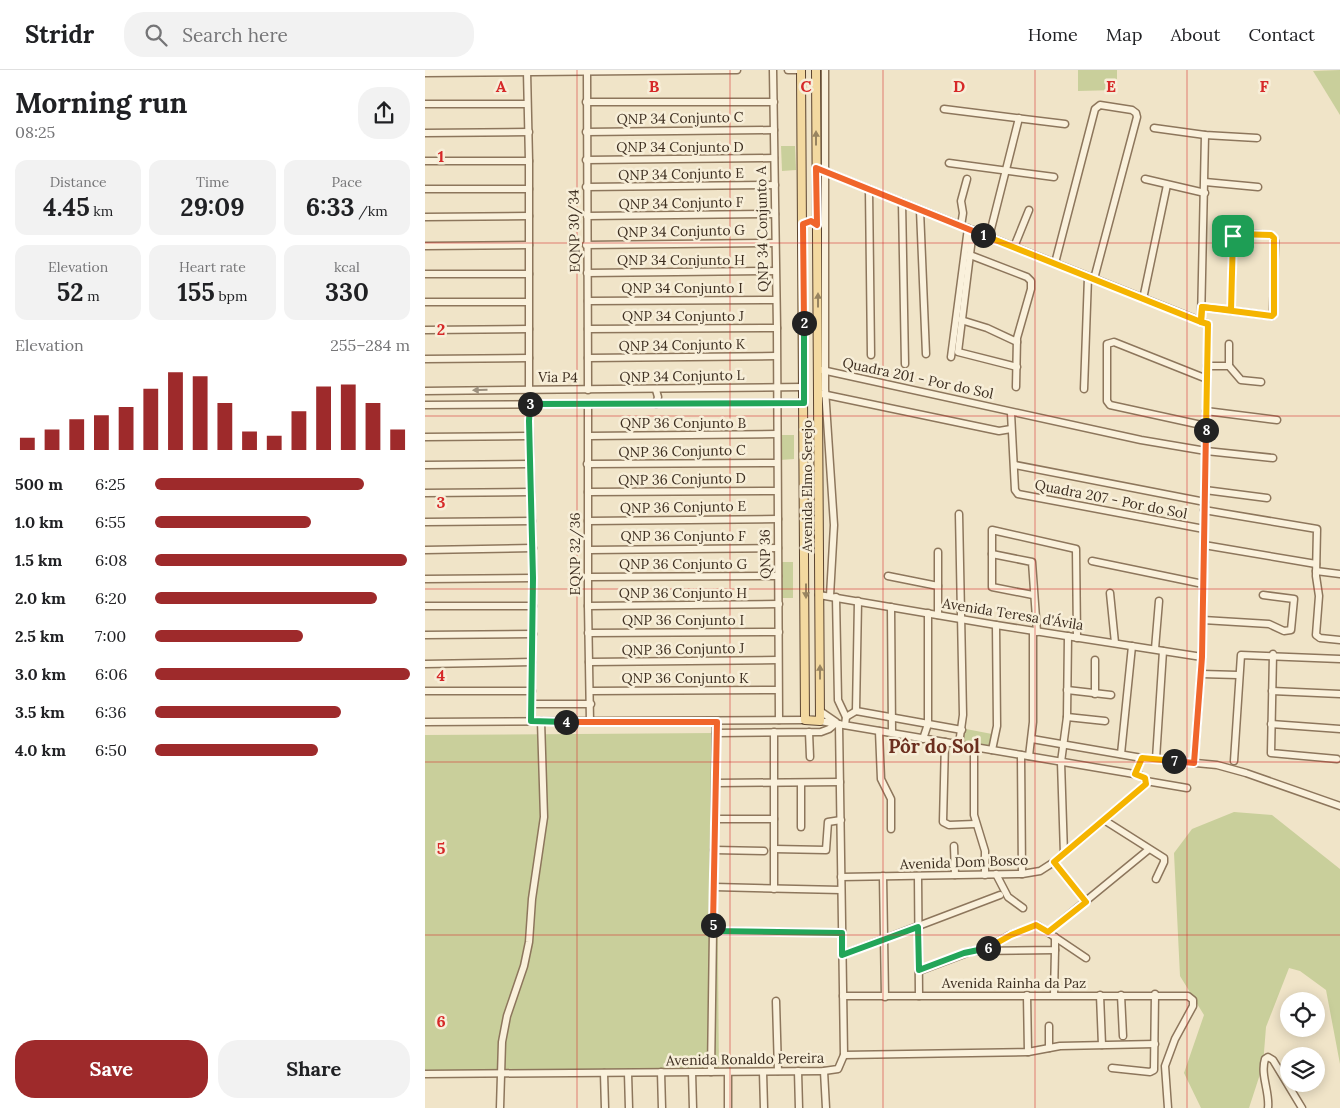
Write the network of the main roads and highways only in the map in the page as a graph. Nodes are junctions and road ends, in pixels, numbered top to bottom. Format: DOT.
graph roads {
  1 [pos="800,70"];
  2 [pos="816,70"];
  3 [pos="803,211"];
  4 [pos="817,213"];
  5 [pos="803,224"];
  6 [pos="817,225"];
  7 [pos="805,560"];
  8 [pos="820,562"];
  9 [pos="806,572"];
  10 [pos="820,573"];
  1 -- 3 [label="main road, Avenida Elmo Serejo"];
  4 -- 2 [label="main road, Avenida Elmo Serejo, one-way"];
  3 -- 4 [label="main road"];
  3 -- 5 [label="main road, Avenida Elmo Serejo"];
  4 -- 6 [label="main road, Avenida Elmo Serejo"];
  5 -- 6 [label="main road"];
  5 -- 7 [label="main road, Avenida Elmo Serejo"];
  8 -- 6 [label="main road, Avenida Elmo Serejo, one-way"];
  7 -- 8 [label="main road"];
  7 -- 9 [label="main road, Avenida Elmo Serejo"];
  8 -- 10 [label="main road, Avenida Elmo Serejo"];
  9 -- 10 [label="main road"];
  9 -- 10 [label="main road, Avenida Elmo Serejo, one-way"];
}
